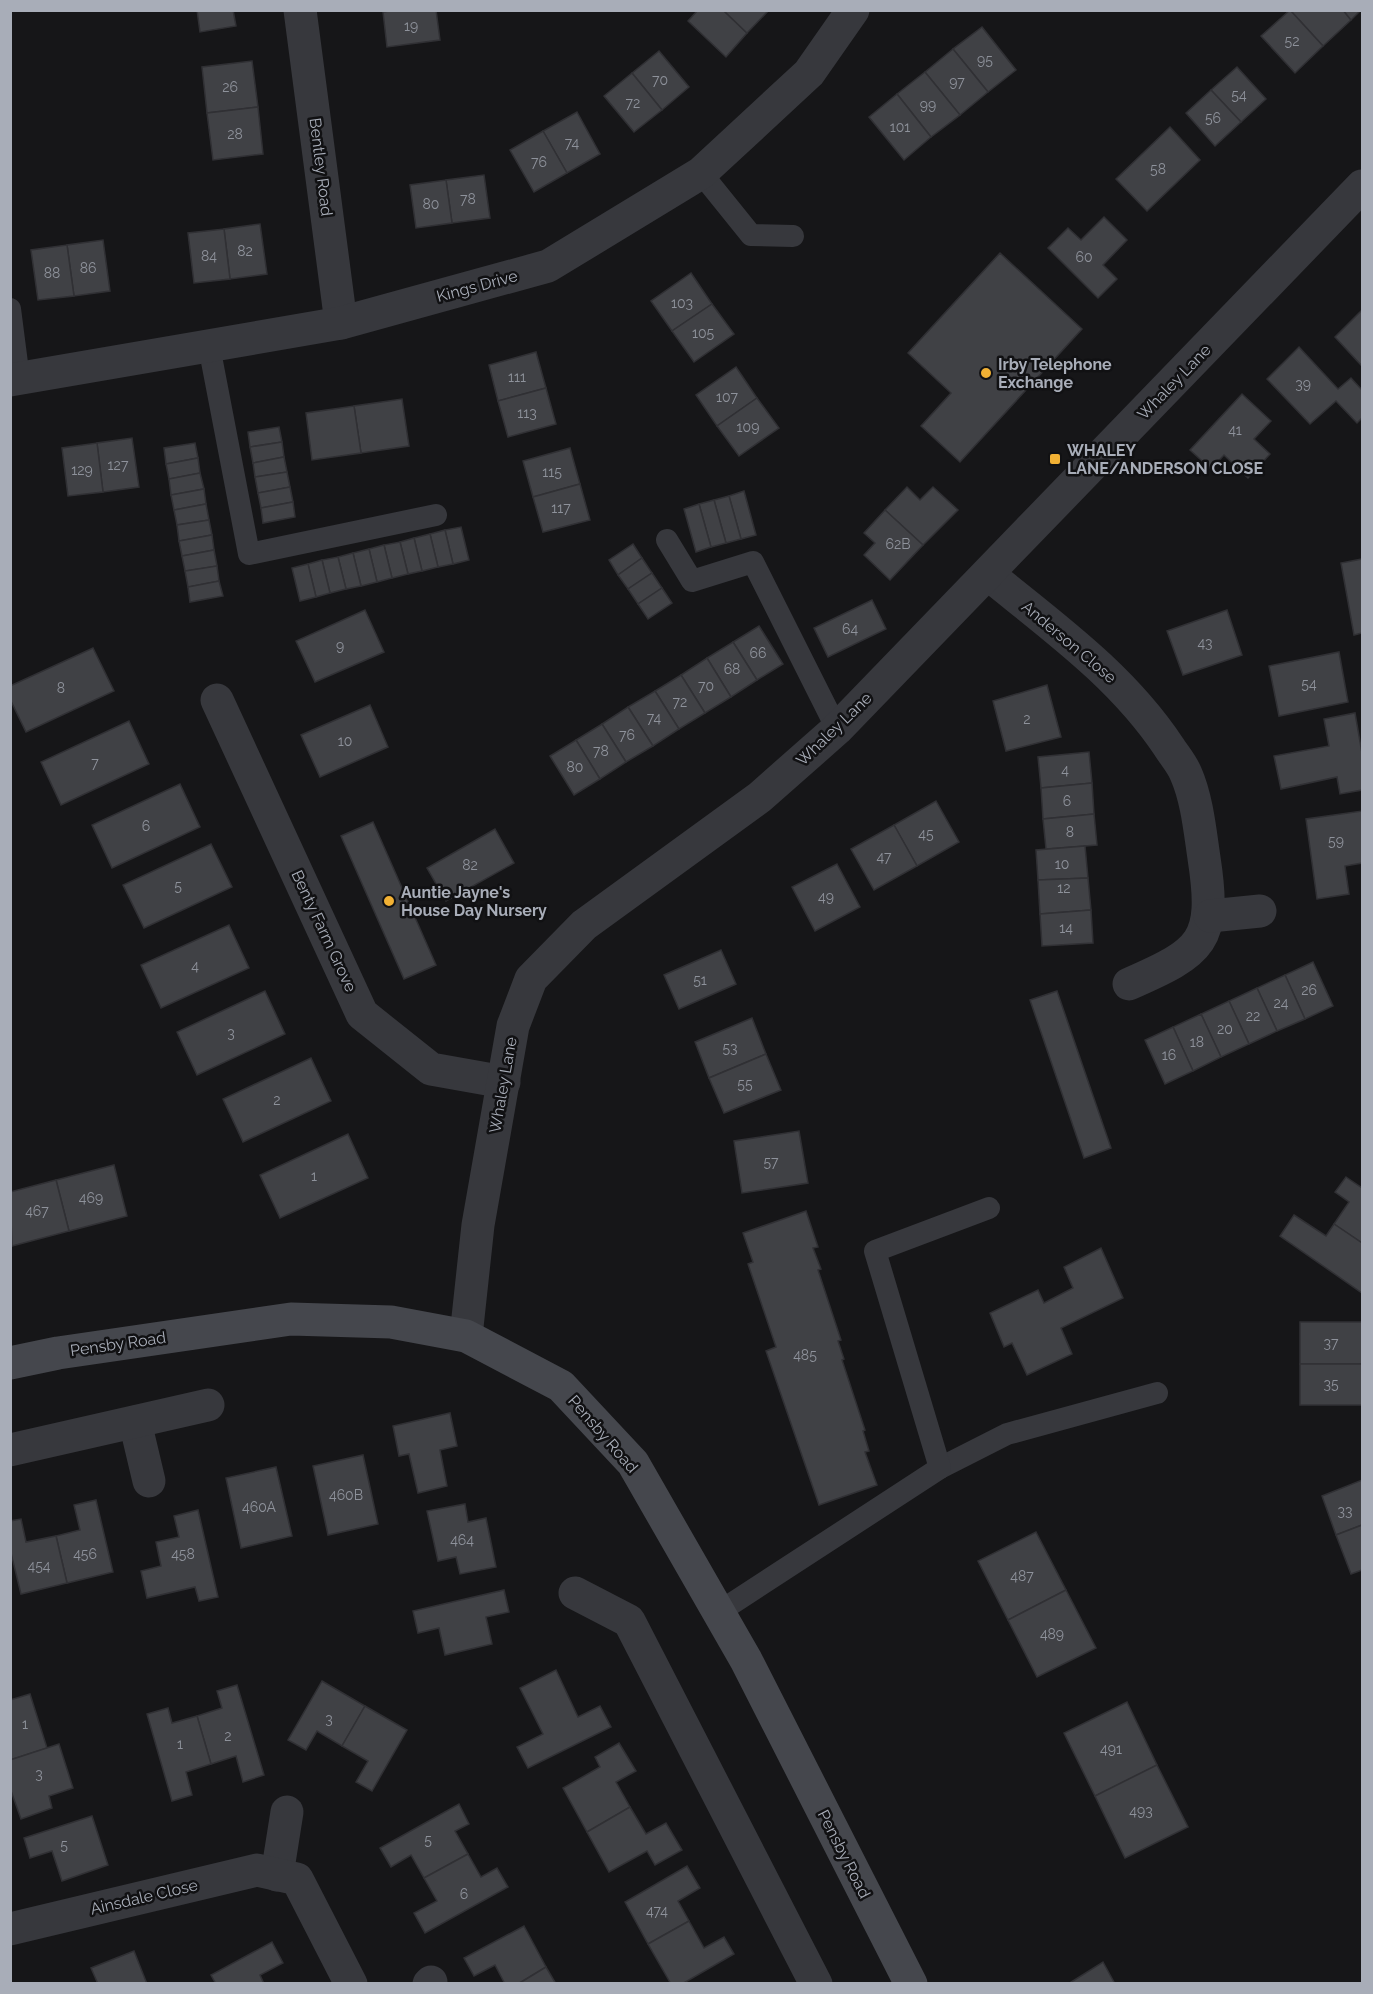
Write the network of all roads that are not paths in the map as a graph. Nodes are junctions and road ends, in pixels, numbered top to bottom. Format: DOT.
graph roads {
  1 [pos="300,10"];
  2 [pos="853,10"];
  3 [pos="701,173"];
  4 [pos="1362,186"];
  5 [pos="793,236"];
  6 [pos="10,309"];
  7 [pos="341,322"];
  8 [pos="209,346"];
  9 [pos="15,380"];
  10 [pos="436,515"];
  11 [pos="668,540"];
  12 [pos="988,574"];
  13 [pos="217,700"];
  14 [pos="837,729"];
  15 [pos="1260,911"];
  16 [pos="1210,916"];
  17 [pos="1129,984"];
  18 [pos="504,1082"];
  19 [pos="989,1208"];
  20 [pos="466,1336"];
  21 [pos="10,1363"];
  22 [pos="1157,1393"];
  23 [pos="208,1405"];
  24 [pos="135,1422"];
  25 [pos="10,1450"];
  26 [pos="940,1468"];
  27 [pos="149,1481"];
  28 [pos="574,1593"];
  29 [pos="719,1612"];
  30 [pos="287,1812"];
  31 [pos="277,1875"];
  32 [pos="10,1929"];
  33 [pos="351,1983"];
  34 [pos="816,1983"];
  35 [pos="910,1983"];
  1 -- 7 [label="street, Bentley Road"];
  2 -- 3 [label="street, Kings Drive"];
  3 -- 5 [label="lane"];
  3 -- 7 [label="street, Kings Drive"];
  4 -- 12 [label="street, Whaley Lane"];
  6 -- 9 [label="lane"];
  7 -- 8 [label="street, Kings Drive"];
  8 -- 9 [label="street, Kings Drive"];
  8 -- 10 [label="lane"];
  11 -- 14 [label="lane"];
  12 -- 14 [label="street, Whaley Lane"];
  12 -- 16 [label="street, Anderson Close"];
  13 -- 18 [label="street, Benty Farm Grove"];
  14 -- 18 [label="street, Whaley Lane"];
  15 -- 16 [label="street"];
  16 -- 17 [label="street, Anderson Close"];
  18 -- 20 [label="street, Whaley Lane"];
  19 -- 26 [label="lane"];
  20 -- 21 [label="main road, Pensby Road"];
  20 -- 29 [label="main road, Pensby Road"];
  22 -- 26 [label="lane"];
  23 -- 24 [label="street"];
  24 -- 25 [label="street"];
  24 -- 27 [label="street"];
  26 -- 29 [label="lane"];
  28 -- 34 [label="street"];
  29 -- 35 [label="main road, Pensby Road"];
  30 -- 31 [label="street"];
  31 -- 32 [label="street, Ainsdale Close"];
  31 -- 33 [label="street, Ainsdale Close"];
}
